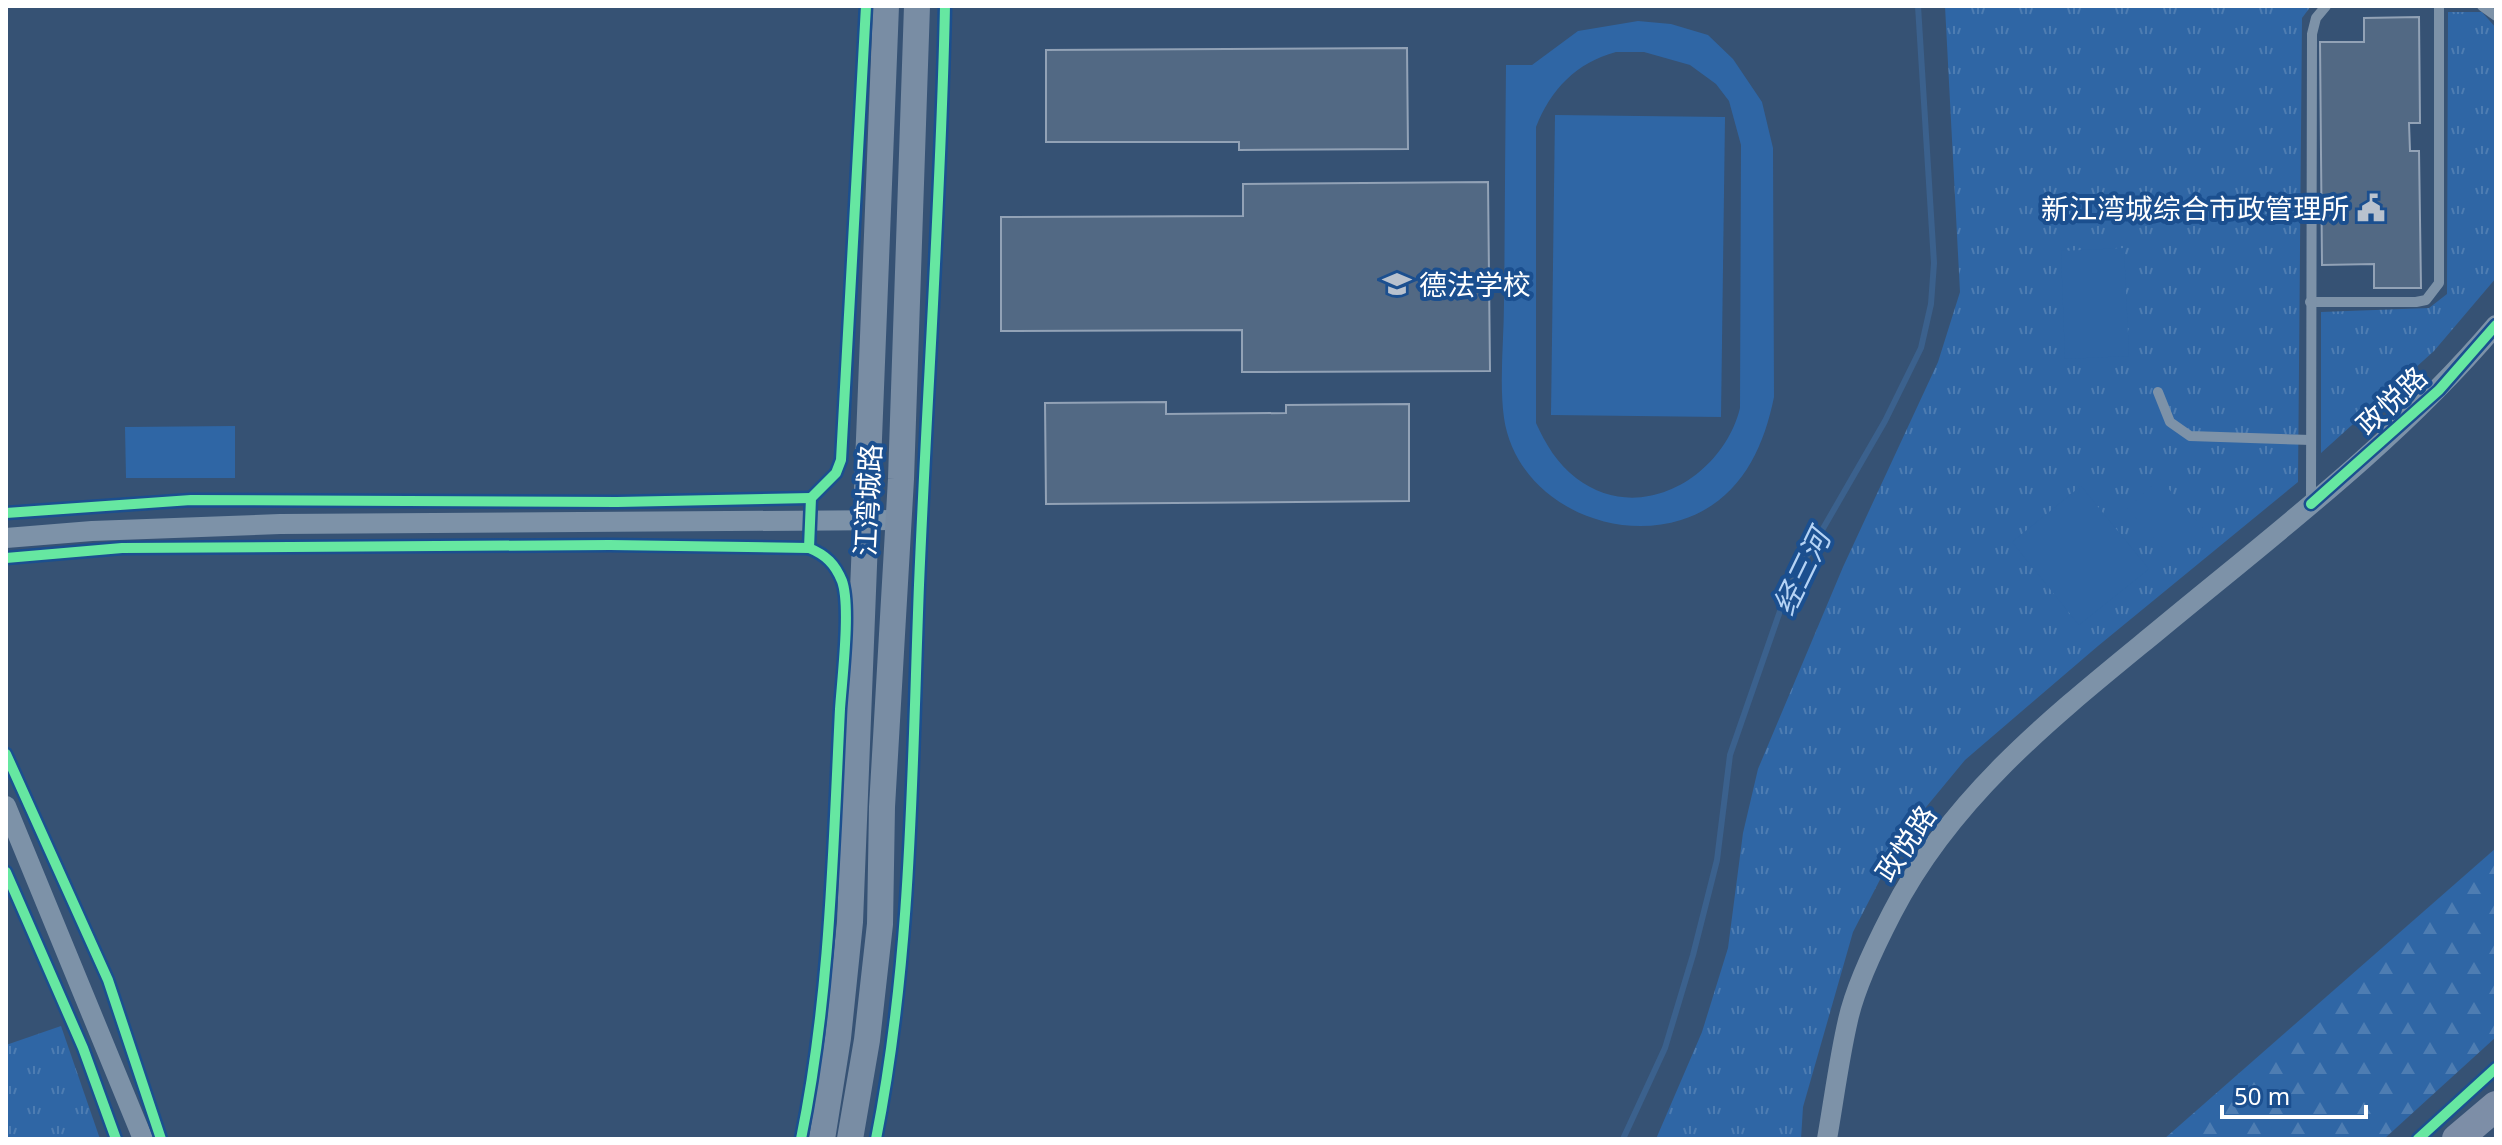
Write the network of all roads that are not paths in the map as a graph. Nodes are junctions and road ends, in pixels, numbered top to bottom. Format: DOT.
graph roads {
  1 [pos="886,6"];
  2 [pos="917,6"];
  3 [pos="2326,6"];
  4 [pos="2439,6"];
  5 [pos="2482,6"];
  6 [pos="2496,16"];
  7 [pos="2310,302"];
  8 [pos="2496,325"];
  9 [pos="2158,392"];
  10 [pos="2311,440"];
  11 [pos="2311,504"];
  12 [pos="868,520"];
  13 [pos="898,520"];
  14 [pos="6,538"];
  15 [pos="6,806"];
  16 [pos="2496,1106"];
  17 [pos="143,1139"];
  18 [pos="822,1139"];
  19 [pos="850,1139"];
  20 [pos="1827,1139"];
  21 [pos="2457,1139"];
  1 -- 12 [label="street, 江湾城路"];
  2 -- 13 [label="street, 江湾城路"];
  3 -- 7 [label="lane"];
  4 -- 7 [label="lane"];
  5 -- 6 [label="lane"];
  7 -- 10 [label="lane"];
  8 -- 11 [label="street, 政悦路"];
  9 -- 10 [label="lane"];
  10 -- 11 [label="lane"];
  11 -- 20 [label="street, 政悦路"];
  12 -- 13 [label="street"];
  12 -- 14 [label="street"];
  12 -- 18 [label="street, 江湾城路"];
  13 -- 19 [label="street, 江湾城路"];
  15 -- 17 [label="street"];
  16 -- 21 [label="main road"];
}
